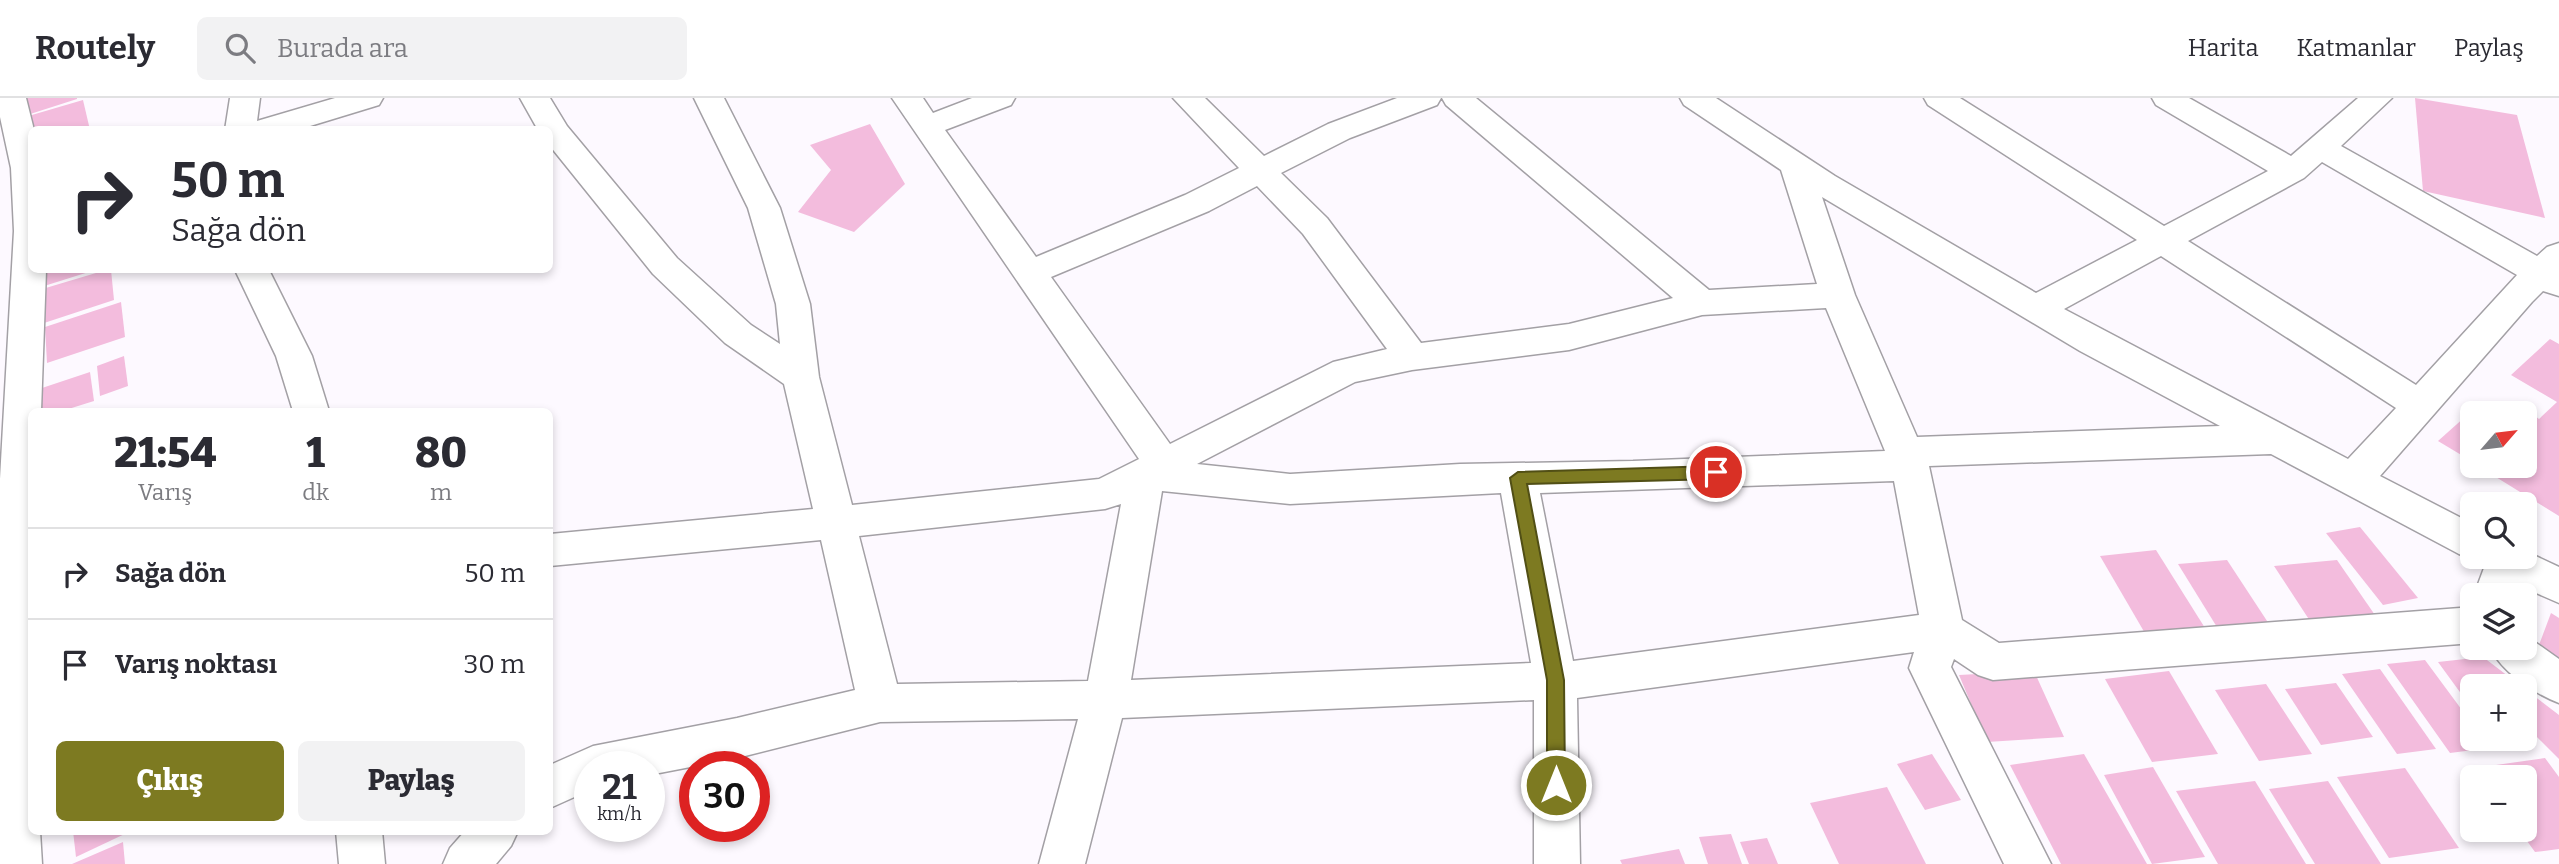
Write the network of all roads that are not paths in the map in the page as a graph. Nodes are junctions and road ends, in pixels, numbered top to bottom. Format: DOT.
graph roads {
  1 [pos="11,98"];
  2 [pos="245,98"];
  3 [pos="368,98"];
  4 [pos="535,98"];
  5 [pos="709,98"];
  6 [pos="907,98"];
  7 [pos="1000,98"];
  8 [pos="1188,98"];
  9 [pos="1426,98"];
  10 [pos="1457,98"];
  11 [pos="1695,98"];
  12 [pos="1939,98"];
  13 [pos="2167,98"];
  14 [pos="2377,98"];
  15 [pos="241,126"];
  16 [pos="274,126"];
  17 [pos="551,126"];
  18 [pos="927,126"];
  19 [pos="553,129"];
  20 [pos="2319,147"];
  21 [pos="28,163"];
  22 [pos="1795,165"];
  23 [pos="1261,170"];
  24 [pos="2293,171"];
  25 [pos="2165,241"];
  26 [pos="2553,271"];
  27 [pos="29,273"];
  28 [pos="254,273"];
  29 [pos="1029,273"];
  30 [pos="1838,295"];
  31 [pos="1702,303"];
  32 [pos="2035,308"];
  33 [pos="1412,357"];
  34 [pos="801,377"];
  35 [pos="2420,405"];
  36 [pos="310,408"];
  37 [pos="2275,439"];
  38 [pos="1908,458"];
  39 [pos="1154,469"];
  40 [pos="1518,478"];
  41 [pos="2353,480"];
  42 [pos="835,522"];
  43 [pos="2460,536"];
  44 [pos="553,550"];
  45 [pos="2500,571"];
  46 [pos="2559,586"];
  47 [pos="2460,626"];
  48 [pos="1942,630"];
  49 [pos="2528,660"];
  50 [pos="14,672"];
  51 [pos="1555,680"];
  52 [pos="2559,684"];
  53 [pos="1104,700"];
  54 [pos="880,703"];
  55 [pos="665,752"];
  56 [pos="574,776"];
  57 [pos="553,786"];
  58 [pos="359,835"];
  59 [pos="19,864"];
  60 [pos="362,864"];
  61 [pos="1062,864"];
  62 [pos="1556,864"];
  63 [pos="2028,864"];
  1 -- 21 [label="street"];
  2 -- 15 [label="street"];
  3 -- 16 [label="street"];
  4 -- 17 [label="street"];
  5 -- 34 [label="street"];
  6 -- 18 [label="street"];
  7 -- 18 [label="street"];
  8 -- 23 [label="street"];
  9 -- 23 [label="street"];
  10 -- 31 [label="street"];
  11 -- 22 [label="street"];
  12 -- 25 [label="street"];
  13 -- 24 [label="street"];
  14 -- 20 [label="street"];
  18 -- 29 [label="street"];
  19 -- 34 [label="street"];
  20 -- 24 [label="street"];
  20 -- 26 [label="street"];
  22 -- 30 [label="street"];
  22 -- 32 [label="street"];
  23 -- 29 [label="street"];
  23 -- 33 [label="street"];
  24 -- 25 [label="street"];
  25 -- 32 [label="street"];
  25 -- 35 [label="street"];
  26 -- 35 [label="street"];
  27 -- 50 [label="street"];
  28 -- 36 [label="street"];
  29 -- 39 [label="street"];
  30 -- 31 [label="street"];
  30 -- 38 [label="street"];
  31 -- 33 [label="street"];
  32 -- 37 [label="street"];
  33 -- 39 [label="street"];
  34 -- 42 [label="street"];
  35 -- 41 [label="street"];
  37 -- 38 [label="street"];
  37 -- 41 [label="street"];
  38 -- 40 [label="street"];
  38 -- 48 [label="street"];
  39 -- 40 [label="street"];
  39 -- 42 [label="street"];
  39 -- 53 [label="street"];
  40 -- 51 [label="street"];
  41 -- 43 [label="street"];
  42 -- 44 [label="street"];
  42 -- 54 [label="street"];
  45 -- 46 [label="street"];
  47 -- 48 [label="street"];
  48 -- 51 [label="street"];
  48 -- 63 [label="street"];
  49 -- 52 [label="street"];
  50 -- 59 [label="street"];
  51 -- 53 [label="street"];
  51 -- 62 [label="street"];
  53 -- 54 [label="street"];
  53 -- 61 [label="street"];
  54 -- 55 [label="street"];
  56 -- 57 [label="street"];
  58 -- 60 [label="street"];
}
